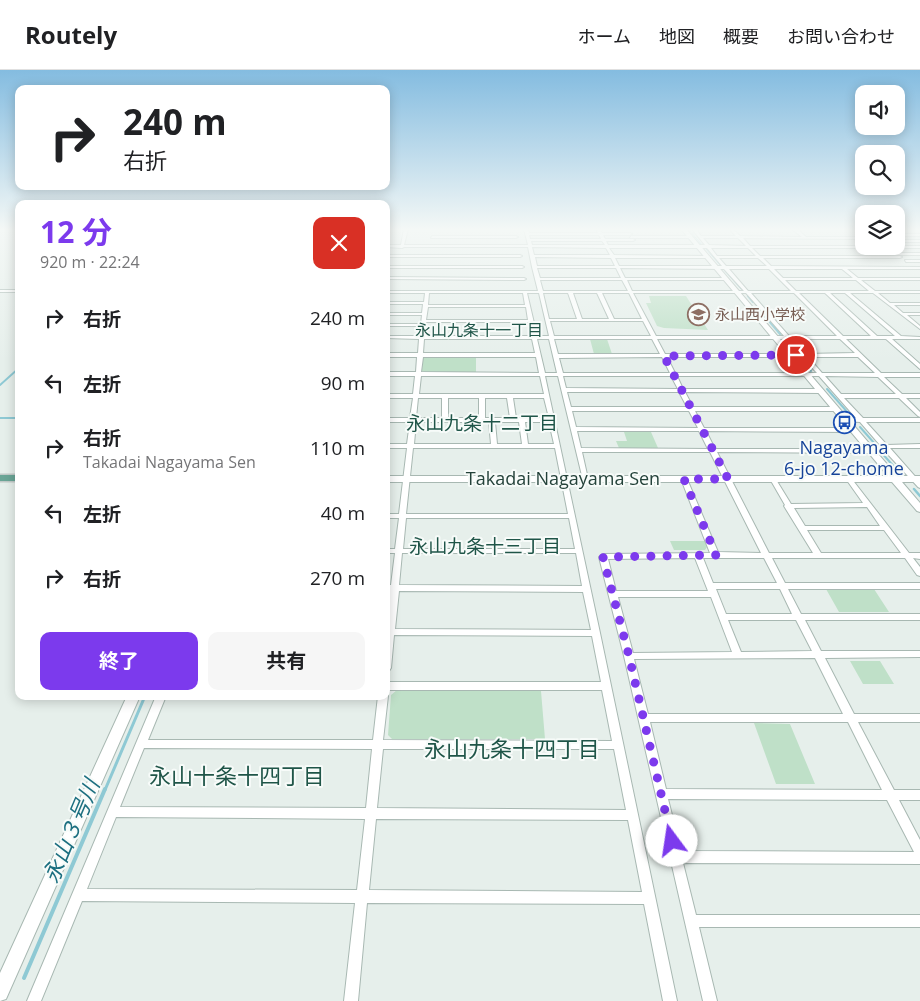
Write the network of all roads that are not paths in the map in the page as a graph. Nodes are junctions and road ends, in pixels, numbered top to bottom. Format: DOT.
graph roads {
  1 [pos="427,272"];
  2 [pos="523,272"];
  3 [pos="536,272"];
  4 [pos="621,272"];
  5 [pos="648,272"];
  6 [pos="673,272"];
  7 [pos="721,272"];
  8 [pos="731,272"];
  9 [pos="775,272"];
  10 [pos="849,272"];
  11 [pos="390,278"];
  12 [pos="426,278"];
  13 [pos="524,279"];
  14 [pos="538,279"];
  15 [pos="624,279"];
  16 [pos="652,279"];
  17 [pos="677,279"];
  18 [pos="726,279"];
  19 [pos="782,279"];
  20 [pos="857,279"];
  21 [pos="920,279"];
  22 [pos="0,291"];
  23 [pos="15,291"];
  24 [pos="390,292"];
  25 [pos="426,292"];
  26 [pos="526,292"];
  27 [pos="540,292"];
  28 [pos="570,292"];
  29 [pos="599,292"];
  30 [pos="631,292"];
  31 [pos="660,292"];
  32 [pos="687,292"];
  33 [pos="737,292"];
  34 [pos="748,292"];
  35 [pos="795,292"];
  36 [pos="826,292"];
  37 [pos="846,292"];
  38 [pos="874,292"];
  39 [pos="920,292"];
  40 [pos="390,303"];
  41 [pos="889,304"];
  42 [pos="920,304"];
  43 [pos="426,305"];
  44 [pos="527,306"];
  45 [pos="390,314"];
  46 [pos="425,314"];
  47 [pos="902,314"];
  48 [pos="920,314"];
  49 [pos="548,320"];
  50 [pos="580,320"];
  51 [pos="612,320"];
  52 [pos="646,320"];
  53 [pos="530,321"];
  54 [pos="424,323"];
  55 [pos="390,325"];
  56 [pos="919,326"];
  57 [pos="390,337"];
  58 [pos="423,337"];
  59 [pos="535,337"];
  60 [pos="552,337"];
  61 [pos="655,338"];
  62 [pos="776,338"];
  63 [pos="788,338"];
  64 [pos="842,338"];
  65 [pos="876,338"];
  66 [pos="887,338"];
  67 [pos="900,338"];
  68 [pos="920,338"];
  69 [pos="390,355"];
  70 [pos="420,355"];
  71 [pos="539,355"];
  72 [pos="798,355"];
  73 [pos="860,355"];
  74 [pos="556,356"];
  75 [pos="664,356"];
  76 [pos="920,367"];
  77 [pos="390,374"];
  78 [pos="419,374"];
  79 [pos="543,375"];
  80 [pos="561,375"];
  81 [pos="674,375"];
  82 [pos="807,375"];
  83 [pos="821,375"];
  84 [pos="880,375"];
  85 [pos="920,375"];
  86 [pos="831,386"];
  87 [pos="818,388"];
  88 [pos="564,390"];
  89 [pos="682,391"];
  90 [pos="390,396"];
  91 [pos="416,396"];
  92 [pos="445,396"];
  93 [pos="482,396"];
  94 [pos="510,396"];
  95 [pos="547,396"];
  96 [pos="840,396"];
  97 [pos="902,396"];
  98 [pos="920,396"];
  99 [pos="569,409"];
  100 [pos="691,409"];
  101 [pos="836,409"];
  102 [pos="920,414"];
  103 [pos="390,420"];
  104 [pos="414,420"];
  105 [pos="445,420"];
  106 [pos="482,420"];
  107 [pos="492,420"];
  108 [pos="513,420"];
  109 [pos="522,420"];
  110 [pos="552,420"];
  111 [pos="846,420"];
  112 [pos="861,420"];
  113 [pos="920,420"];
  114 [pos="573,430"];
  115 [pos="702,430"];
  116 [pos="853,430"];
  117 [pos="390,446"];
  118 [pos="411,446"];
  119 [pos="494,446"];
  120 [pos="525,446"];
  121 [pos="557,446"];
  122 [pos="884,446"];
  123 [pos="920,446"];
  124 [pos="868,449"];
  125 [pos="579,450"];
  126 [pos="713,451"];
  127 [pos="0,478"];
  128 [pos="15,478"];
  129 [pos="585,478"];
  130 [pos="390,479"];
  131 [pos="408,479"];
  132 [pos="564,479"];
  133 [pos="684,479"];
  134 [pos="728,479"];
  135 [pos="773,479"];
  136 [pos="849,479"];
  137 [pos="895,479"];
  138 [pos="918,481"];
  139 [pos="788,506"];
  140 [pos="869,506"];
  141 [pos="920,509"];
  142 [pos="390,516"];
  143 [pos="402,516"];
  144 [pos="572,516"];
  145 [pos="802,528"];
  146 [pos="886,528"];
  147 [pos="390,551"];
  148 [pos="399,551"];
  149 [pos="579,551"];
  150 [pos="698,555"];
  151 [pos="716,555"];
  152 [pos="768,555"];
  153 [pos="819,556"];
  154 [pos="907,556"];
  155 [pos="920,556"];
  156 [pos="920,573"];
  157 [pos="783,586"];
  158 [pos="920,586"];
  159 [pos="391,588"];
  160 [pos="586,589"];
  161 [pos="712,590"];
  162 [pos="612,594"];
  163 [pos="390,603"];
  164 [pos="799,616"];
  165 [pos="722,617"];
  166 [pos="920,617"];
  167 [pos="390,632"];
  168 [pos="596,633"];
  169 [pos="819,654"];
  170 [pos="920,654"];
  171 [pos="738,655"];
  172 [pos="629,656"];
  173 [pos="390,686"];
  174 [pos="606,686"];
  175 [pos="132,700"];
  176 [pos="159,700"];
  177 [pos="383,700"];
  178 [pos="643,718"];
  179 [pos="851,718"];
  180 [pos="920,718"];
  181 [pos="142,744"];
  182 [pos="378,744"];
  183 [pos="618,746"];
  184 [pos="661,794"];
  185 [pos="891,795"];
  186 [pos="920,795"];
  187 [pos="113,812"];
  188 [pos="371,814"];
  189 [pos="631,815"];
  190 [pos="920,852"];
  191 [pos="676,857"];
  192 [pos="920,858"];
  193 [pos="78,895"];
  194 [pos="362,897"];
  195 [pos="648,898"];
  196 [pos="692,921"];
  197 [pos="920,921"];
  198 [pos="0,993"];
  199 [pos="34,1001"];
  200 [pos="351,1001"];
  201 [pos="670,1001"];
  202 [pos="710,1001"];
  1 -- 12 [label="street"];
  2 -- 13 [label="street"];
  3 -- 14 [label="street"];
  4 -- 15 [label="street"];
  5 -- 16 [label="street"];
  6 -- 17 [label="street"];
  7 -- 18 [label="street"];
  8 -- 34 [label="street"];
  9 -- 19 [label="street"];
  10 -- 20 [label="street"];
  11 -- 12 [label="street"];
  12 -- 13 [label="street"];
  12 -- 25 [label="street"];
  13 -- 26 [label="street"];
  14 -- 15 [label="street"];
  14 -- 27 [label="street"];
  15 -- 16 [label="street"];
  15 -- 30 [label="street"];
  16 -- 17 [label="street"];
  16 -- 31 [label="street"];
  17 -- 18 [label="street"];
  17 -- 32 [label="street"];
  18 -- 33 [label="street"];
  19 -- 20 [label="street"];
  19 -- 35 [label="street"];
  20 -- 21 [label="street"];
  20 -- 38 [label="street"];
  22 -- 23 [label="street"];
  24 -- 25 [label="street"];
  25 -- 26 [label="street"];
  25 -- 43 [label="street"];
  26 -- 27 [label="street"];
  26 -- 44 [label="street"];
  27 -- 28 [label="street"];
  27 -- 49 [label="street"];
  28 -- 29 [label="street"];
  28 -- 50 [label="street"];
  29 -- 30 [label="street"];
  29 -- 51 [label="street"];
  30 -- 31 [label="street"];
  30 -- 52 [label="street"];
  31 -- 32 [label="street"];
  32 -- 33 [label="street"];
  33 -- 34 [label="street"];
  33 -- 62 [label="street"];
  34 -- 35 [label="street"];
  34 -- 63 [label="street"];
  35 -- 36 [label="street"];
  35 -- 64 [label="street"];
  36 -- 37 [label="street"];
  36 -- 65 [label="street"];
  37 -- 38 [label="street"];
  37 -- 67 [label="street"];
  38 -- 39 [label="street"];
  38 -- 41 [label="street"];
  40 -- 43 [label="street"];
  41 -- 42 [label="street"];
  41 -- 47 [label="street"];
  43 -- 44 [label="street"];
  43 -- 46 [label="street"];
  44 -- 53 [label="street"];
  45 -- 46 [label="street"];
  46 -- 54 [label="street"];
  47 -- 48 [label="street"];
  47 -- 56 [label="street"];
  49 -- 50 [label="street"];
  49 -- 60 [label="street"];
  50 -- 51 [label="street"];
  51 -- 52 [label="street"];
  52 -- 61 [label="street"];
  53 -- 54 [label="street"];
  53 -- 59 [label="street"];
  54 -- 55 [label="street"];
  54 -- 58 [label="street"];
  57 -- 58 [label="street"];
  58 -- 59 [label="street"];
  58 -- 70 [label="street"];
  59 -- 60 [label="street"];
  59 -- 71 [label="street"];
  60 -- 61 [label="street"];
  60 -- 74 [label="street"];
  61 -- 62 [label="street"];
  61 -- 75 [label="street"];
  62 -- 63 [label="street"];
  62 -- 72 [label="street"];
  63 -- 64 [label="street"];
  63 -- 72 [label="street"];
  64 -- 65 [label="street"];
  64 -- 73 [label="street"];
  65 -- 66 [label="street"];
  66 -- 67 [label="street"];
  66 -- 76 [label="street"];
  67 -- 68 [label="street"];
  69 -- 70 [label="street"];
  70 -- 71 [label="street"];
  70 -- 78 [label="street"];
  71 -- 79 [label="street"];
  72 -- 73 [label="street"];
  72 -- 75 [label="street"];
  72 -- 82 [label="street"];
  72 -- 83 [label="street"];
  73 -- 84 [label="street"];
  74 -- 75 [label="street"];
  74 -- 80 [label="street"];
  75 -- 81 [label="street"];
  77 -- 78 [label="street"];
  78 -- 79 [label="street"];
  78 -- 91 [label="street"];
  79 -- 80 [label="street"];
  79 -- 95 [label="street"];
  80 -- 81 [label="street"];
  80 -- 88 [label="street"];
  81 -- 82 [label="street"];
  81 -- 89 [label="street"];
  82 -- 83 [label="street"];
  82 -- 87 [label="street"];
  83 -- 84 [label="street"];
  83 -- 86 [label="street"];
  84 -- 85 [label="street"];
  84 -- 97 [label="street"];
  86 -- 87 [label="street"];
  86 -- 96 [label="street"];
  87 -- 89 [label="street"];
  87 -- 101 [label="street"];
  88 -- 89 [label="street"];
  88 -- 99 [label="street"];
  89 -- 100 [label="street"];
  90 -- 91 [label="street"];
  91 -- 92 [label="street"];
  91 -- 104 [label="street"];
  92 -- 93 [label="street"];
  92 -- 105 [label="street"];
  93 -- 94 [label="street"];
  93 -- 106 [label="street"];
  94 -- 95 [label="street"];
  94 -- 108 [label="street"];
  95 -- 110 [label="street"];
  96 -- 97 [label="street"];
  96 -- 112 [label="street"];
  97 -- 98 [label="street"];
  97 -- 102 [label="street"];
  99 -- 100 [label="street"];
  99 -- 114 [label="street"];
  100 -- 101 [label="street"];
  100 -- 115 [label="street"];
  101 -- 111 [label="street"];
  103 -- 104 [label="street"];
  104 -- 105 [label="street"];
  104 -- 118 [label="street"];
  105 -- 106 [label="street"];
  106 -- 107 [label="street"];
  107 -- 108 [label="street"];
  107 -- 119 [label="street"];
  108 -- 109 [label="street"];
  109 -- 110 [label="street"];
  109 -- 120 [label="street"];
  110 -- 121 [label="street"];
  111 -- 112 [label="street"];
  111 -- 116 [label="street"];
  112 -- 113 [label="street"];
  112 -- 122 [label="street"];
  114 -- 115 [label="street"];
  114 -- 125 [label="street"];
  115 -- 116 [label="street"];
  115 -- 126 [label="street"];
  116 -- 124 [label="street"];
  117 -- 118 [label="street"];
  118 -- 119 [label="street"];
  118 -- 131 [label="street"];
  119 -- 120 [label="street"];
  120 -- 121 [label="street"];
  121 -- 132 [label="street"];
  122 -- 123 [label="street"];
  122 -- 124 [label="street"];
  122 -- 138 [label="street"];
  124 -- 126 [label="street"];
  124 -- 137 [label="street"];
  125 -- 126 [label="street"];
  125 -- 129 [label="street"];
  126 -- 134 [label="street"];
  127 -- 128 [label="main road"];
  129 -- 132 [label="street, Takadai Nagayama Sen"];
  129 -- 133 [label="street, Takadai Nagayama Sen"];
  130 -- 131 [label="street, Takadai Nagayama Sen"];
  131 -- 132 [label="street, Takadai Nagayama Sen"];
  131 -- 143 [label="street"];
  132 -- 144 [label="street"];
  133 -- 134 [label="street, Takadai Nagayama Sen"];
  133 -- 151 [label="street"];
  134 -- 135 [label="street, Takadai Nagayama Sen"];
  134 -- 152 [label="street"];
  135 -- 136 [label="street, Takadai Nagayama Sen"];
  135 -- 139 [label="street"];
  136 -- 137 [label="street, Takadai Nagayama Sen"];
  136 -- 140 [label="street"];
  137 -- 138 [label="street, Takadai Nagayama Sen"];
  137 -- 141 [label="street"];
  139 -- 140 [label="street"];
  139 -- 145 [label="street"];
  140 -- 146 [label="street"];
  142 -- 143 [label="street"];
  143 -- 144 [label="street"];
  143 -- 148 [label="street"];
  144 -- 149 [label="street"];
  145 -- 146 [label="street"];
  145 -- 153 [label="street"];
  146 -- 154 [label="street"];
  147 -- 148 [label="street"];
  148 -- 149 [label="street"];
  148 -- 159 [label="street"];
  149 -- 160 [label="street"];
  150 -- 151 [label="street"];
  150 -- 161 [label="street"];
  150 -- 162 [label="street"];
  151 -- 152 [label="street"];
  152 -- 153 [label="street"];
  152 -- 157 [label="street"];
  153 -- 154 [label="street"];
  154 -- 155 [label="street"];
  154 -- 156 [label="street"];
  157 -- 158 [label="street"];
  157 -- 161 [label="street"];
  157 -- 164 [label="street"];
  159 -- 160 [label="street"];
  159 -- 163 [label="street"];
  160 -- 168 [label="street"];
  161 -- 162 [label="street"];
  161 -- 165 [label="street"];
  162 -- 172 [label="street"];
  164 -- 165 [label="street"];
  164 -- 166 [label="street"];
  164 -- 169 [label="street"];
  165 -- 171 [label="street"];
  167 -- 168 [label="street"];
  168 -- 174 [label="street"];
  169 -- 170 [label="street"];
  169 -- 171 [label="street"];
  169 -- 179 [label="street"];
  171 -- 172 [label="street"];
  172 -- 178 [label="street"];
  173 -- 174 [label="street"];
  174 -- 183 [label="street"];
  175 -- 198 [label="street"];
  176 -- 181 [label="street"];
  177 -- 182 [label="street"];
  178 -- 179 [label="street"];
  178 -- 184 [label="street"];
  179 -- 180 [label="street"];
  179 -- 185 [label="street"];
  181 -- 182 [label="street"];
  181 -- 187 [label="street"];
  182 -- 183 [label="street"];
  182 -- 188 [label="street"];
  183 -- 189 [label="street"];
  184 -- 185 [label="street"];
  184 -- 191 [label="street"];
  185 -- 186 [label="street"];
  185 -- 190 [label="street"];
  187 -- 188 [label="street"];
  187 -- 193 [label="street"];
  188 -- 189 [label="street"];
  188 -- 194 [label="street"];
  189 -- 195 [label="street"];
  191 -- 192 [label="street"];
  191 -- 196 [label="street"];
  193 -- 194 [label="street"];
  193 -- 199 [label="street"];
  194 -- 195 [label="street"];
  194 -- 200 [label="street"];
  195 -- 201 [label="street"];
  196 -- 197 [label="street"];
  196 -- 202 [label="street"];
}
